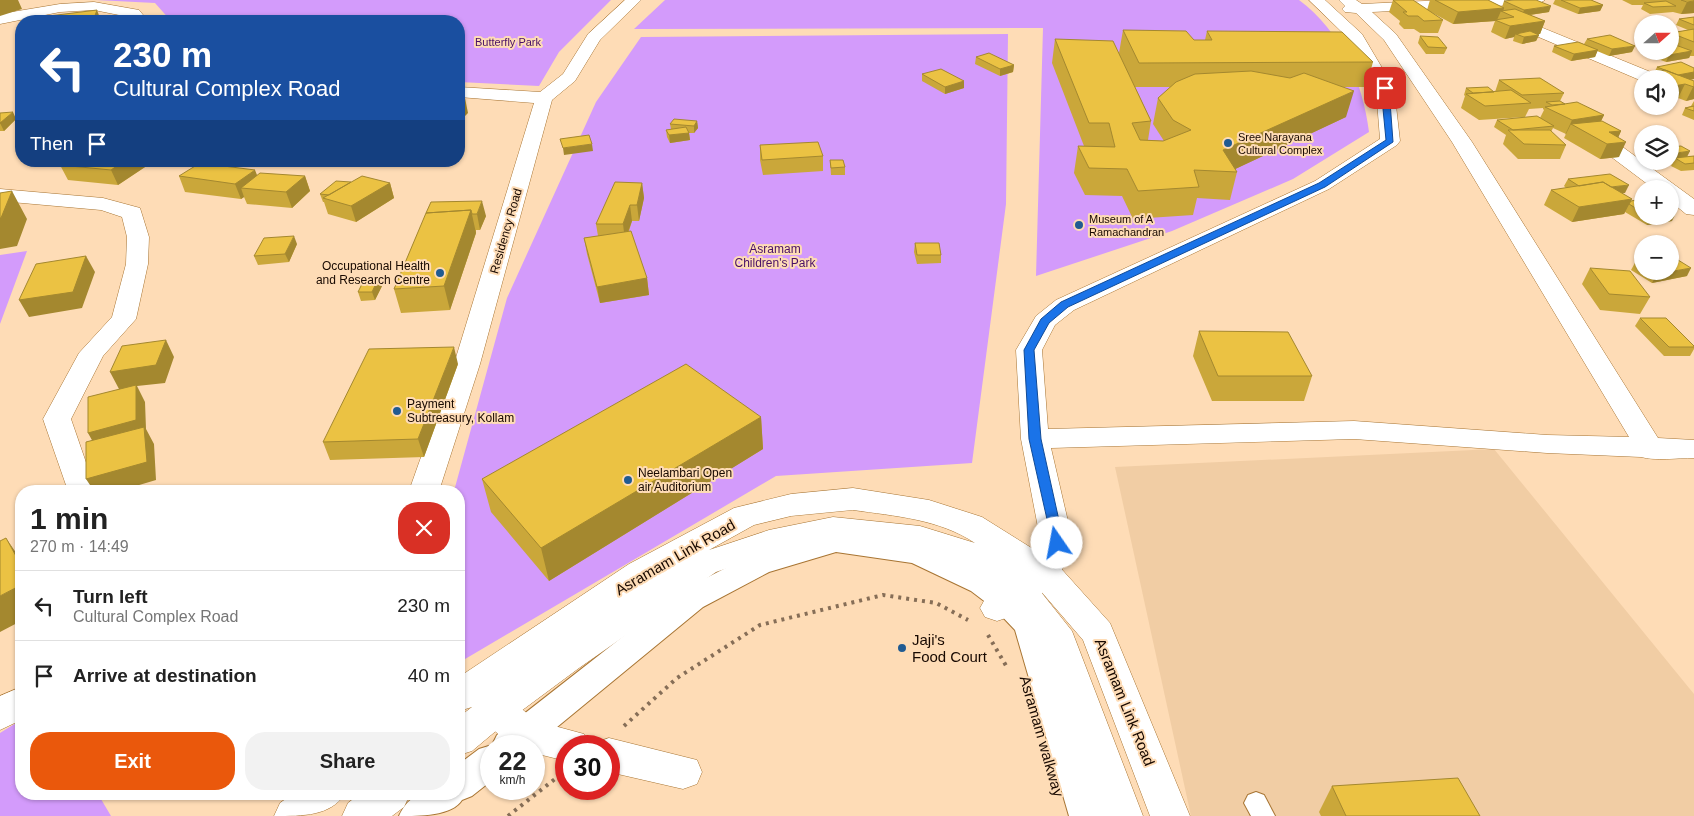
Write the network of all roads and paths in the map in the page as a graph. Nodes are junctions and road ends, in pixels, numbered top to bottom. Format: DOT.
graph roads {
  1 [pos="634,0"];
  2 [pos="1538,0"];
  3 [pos="1469,2"];
  4 [pos="1353,4"];
  5 [pos="1321,5"];
  6 [pos="25,15"];
  7 [pos="135,15"];
  8 [pos="15,17"];
  9 [pos="0,20"];
  10 [pos="1634,71"];
  11 [pos="465,92"];
  12 [pos="544,98"];
  13 [pos="1616,152"];
  14 [pos="1655,180"];
  15 [pos="0,195"];
  16 [pos="1679,198"];
  17 [pos="1694,209"];
  18 [pos="1035,439"];
  19 [pos="1694,449"];
  20 [pos="1651,450"];
  21 [pos="82,485"];
  22 [pos="426,485"];
  23 [pos="1005,605"];
  24 [pos="1011,673"];
  25 [pos="465,692"];
  26 [pos="15,705"];
  27 [pos="496,709"];
  28 [pos="0,714"];
  29 [pos="465,734"];
  30 [pos="514,735"];
  31 [pos="523,735"];
  32 [pos="620,736"];
  33 [pos="620,745"];
  34 [pos="480,769"];
  35 [pos="683,772"];
  36 [pos="465,780"];
  37 [pos="555,780"];
  38 [pos="317,800"];
  39 [pos="382,800"];
  40 [pos="439,800"];
  41 [pos="294,816"];
  42 [pos="362,816"];
  43 [pos="418,816"];
  44 [pos="508,816"];
  45 [pos="1087,816"];
  46 [pos="1124,816"];
  47 [pos="1170,816"];
  1 -- 12 [label="street"];
  2 -- 3 [label="street"];
  3 -- 4 [label="street"];
  3 -- 10 [label="street"];
  4 -- 5 [label="street"];
  4 -- 20 [label="street"];
  5 -- 18 [label="street"];
  6 -- 7 [label="street"];
  8 -- 9 [label="street"];
  11 -- 12 [label="street"];
  12 -- 22 [label="street, Residency Road"];
  13 -- 14 [label="street"];
  15 -- 21 [label="street"];
  16 -- 17 [label="street"];
  18 -- 20 [label="street"];
  18 -- 23 [label="street"];
  19 -- 20 [label="street"];
  23 -- 24 [label="path, Asramam walkway"];
  23 -- 25 [label="street, Asramam Link Road"];
  23 -- 27 [label="street, Asramam Link Road"];
  23 -- 31 [label="street"];
  23 -- 32 [label="path"];
  23 -- 45 [label="street"];
  23 -- 46 [label="street, Asramam Link Road"];
  23 -- 47 [label="street, Asramam Link Road"];
  26 -- 28 [label="street"];
  27 -- 29 [label="street, Asramam Link Road"];
  27 -- 30 [label="street"];
  33 -- 35 [label="street"];
  34 -- 36 [label="street"];
  37 -- 44 [label="path"];
  38 -- 41 [label="street"];
  39 -- 42 [label="street"];
  40 -- 43 [label="street"];
}
